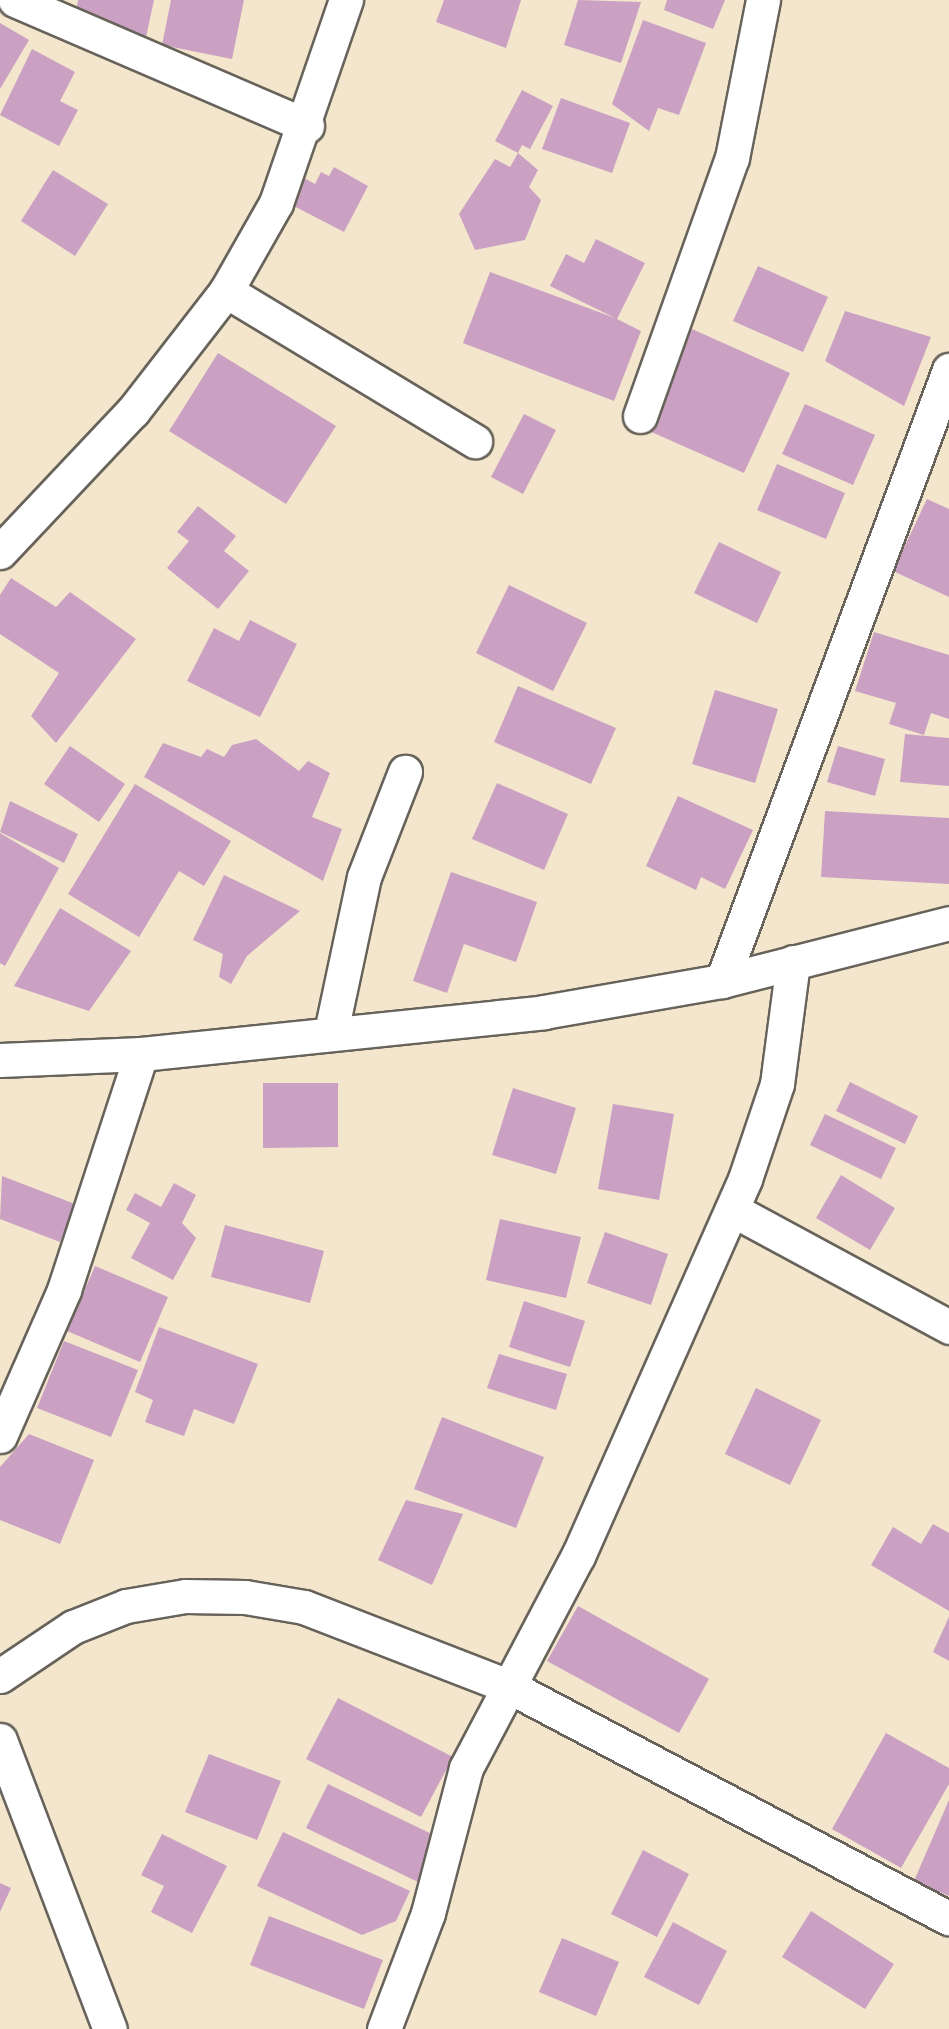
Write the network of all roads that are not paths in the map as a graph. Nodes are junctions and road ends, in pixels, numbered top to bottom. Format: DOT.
graph roads {
  1 [pos="15,0"];
  2 [pos="346,0"];
  3 [pos="763,0"];
  4 [pos="307,126"];
  5 [pos="226,291"];
  6 [pos="949,370"];
  7 [pos="640,416"];
  8 [pos="475,441"];
  9 [pos="0,552"];
  10 [pos="405,772"];
  11 [pos="949,922"];
  12 [pos="793,962"];
  13 [pos="722,981"];
  14 [pos="331,1032"];
  15 [pos="141,1054"];
  16 [pos="0,1060"];
  17 [pos="733,1210"];
  18 [pos="949,1327"];
  19 [pos="0,1436"];
  20 [pos="0,1676"];
  21 [pos="510,1687"];
  22 [pos="0,1740"];
  23 [pos="949,1918"];
  24 [pos="110,2029"];
  25 [pos="384,2029"];
  1 -- 4 [label="street"];
  2 -- 4 [label="street"];
  3 -- 7 [label="street"];
  4 -- 5 [label="street"];
  5 -- 8 [label="street"];
  5 -- 9 [label="street"];
  6 -- 13 [label="street"];
  10 -- 14 [label="street"];
  11 -- 12 [label="street"];
  12 -- 13 [label="street"];
  12 -- 17 [label="street"];
  13 -- 14 [label="street"];
  14 -- 15 [label="street"];
  15 -- 16 [label="street"];
  15 -- 19 [label="street"];
  17 -- 18 [label="street"];
  17 -- 21 [label="street"];
  20 -- 21 [label="street"];
  21 -- 23 [label="street"];
  21 -- 25 [label="street"];
  22 -- 24 [label="street"];
}
